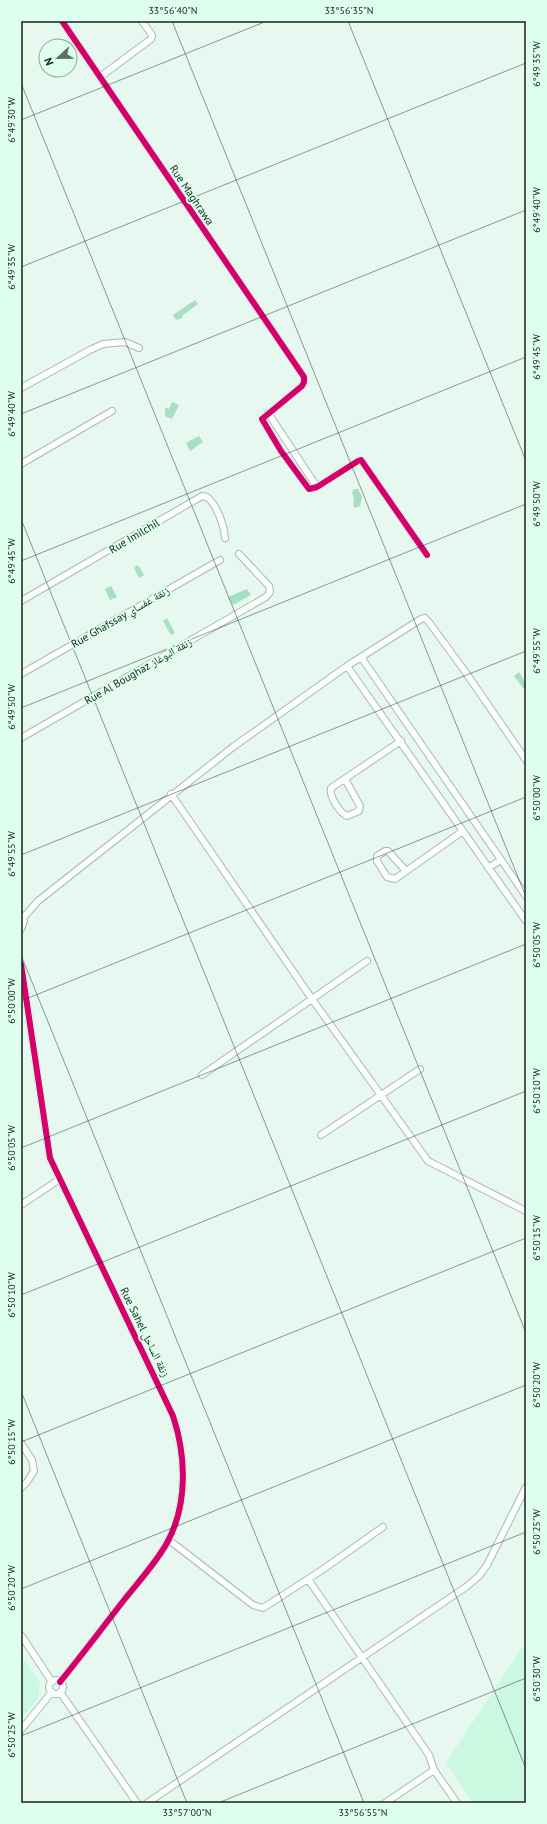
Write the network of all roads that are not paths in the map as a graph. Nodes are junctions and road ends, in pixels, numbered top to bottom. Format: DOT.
graph roads {
  1 [pos="62,21"];
  2 [pos="142,21"];
  3 [pos="100,77"];
  4 [pos="139,348"];
  5 [pos="21,388"];
  6 [pos="112,411"];
  7 [pos="268,412"];
  8 [pos="21,464"];
  9 [pos="317,487"];
  10 [pos="225,538"];
  11 [pos="239,554"];
  12 [pos="427,555"];
  13 [pos="220,560"];
  14 [pos="21,601"];
  15 [pos="361,657"];
  16 [pos="347,666"];
  17 [pos="21,674"];
  18 [pos="21,738"];
  19 [pos="401,741"];
  20 [pos="526,760"];
  21 [pos="345,779"];
  22 [pos="172,794"];
  23 [pos="463,831"];
  24 [pos="501,860"];
  25 [pos="488,868"];
  26 [pos="406,871"];
  27 [pos="526,896"];
  28 [pos="22,917"];
  29 [pos="526,921"];
  30 [pos="21,929"];
  31 [pos="368,961"];
  32 [pos="21,964"];
  33 [pos="312,999"];
  34 [pos="420,1069"];
  35 [pos="202,1075"];
  36 [pos="381,1095"];
  37 [pos="321,1135"];
  38 [pos="60,1179"];
  39 [pos="21,1205"];
  40 [pos="526,1211"];
  41 [pos="21,1443"];
  42 [pos="526,1487"];
  43 [pos="21,1488"];
  44 [pos="383,1528"];
  45 [pos="169,1540"];
  46 [pos="308,1579"];
  47 [pos="21,1635"];
  48 [pos="361,1658"];
  49 [pos="52,1682"];
  50 [pos="60,1682"];
  51 [pos="52,1692"];
  52 [pos="60,1692"];
  53 [pos="21,1730"];
  54 [pos="434,1770"];
  55 [pos="137,1803"];
  56 [pos="147,1803"];
  57 [pos="385,1803"];
  58 [pos="456,1803"];
  1 -- 3 [label="street, Rue Maghrawa"];
  2 -- 3 [label="street"];
  3 -- 7 [label="street, Rue Maghrawa"];
  4 -- 5 [label="street"];
  6 -- 8 [label="street"];
  7 -- 9 [label="street"];
  7 -- 9 [label="street"];
  9 -- 12 [label="street"];
  10 -- 14 [label="street, Rue Imilchil"];
  11 -- 18 [label="street, Rue Al Boughaz زنقة البوغاز"];
  13 -- 17 [label="street, Rue Ghafssay زنقة غفساي"];
  15 -- 16 [label="street"];
  15 -- 20 [label="street"];
  15 -- 24 [label="street"];
  16 -- 19 [label="street"];
  16 -- 22 [label="street"];
  19 -- 21 [label="street"];
  19 -- 23 [label="street"];
  21 -- 21 [label="street"];
  22 -- 28 [label="street"];
  22 -- 33 [label="street"];
  23 -- 25 [label="street"];
  23 -- 26 [label="street"];
  24 -- 25 [label="street"];
  24 -- 27 [label="street"];
  25 -- 29 [label="street"];
  26 -- 26 [label="street"];
  28 -- 30 [label="street"];
  31 -- 33 [label="street"];
  32 -- 38 [label="street, Rue Sahel زنقة الساحل"];
  33 -- 35 [label="street"];
  33 -- 36 [label="street"];
  34 -- 36 [label="street"];
  36 -- 37 [label="street"];
  36 -- 40 [label="street"];
  38 -- 39 [label="street"];
  38 -- 45 [label="street, Rue Sahel زنقة الساحل"];
  41 -- 43 [label="street"];
  42 -- 48 [label="street"];
  44 -- 46 [label="street"];
  45 -- 46 [label="street"];
  45 -- 50 [label="street, Rue Sahel زنقة الساحل"];
  46 -- 48 [label="street"];
  47 -- 49 [label="street"];
  48 -- 54 [label="street"];
  48 -- 56 [label="street"];
  49 -- 50 [label="street"];
  49 -- 51 [label="street"];
  50 -- 52 [label="street"];
  51 -- 52 [label="street"];
  51 -- 53 [label="street"];
  52 -- 55 [label="street"];
  54 -- 57 [label="street"];
  54 -- 58 [label="street"];
}
